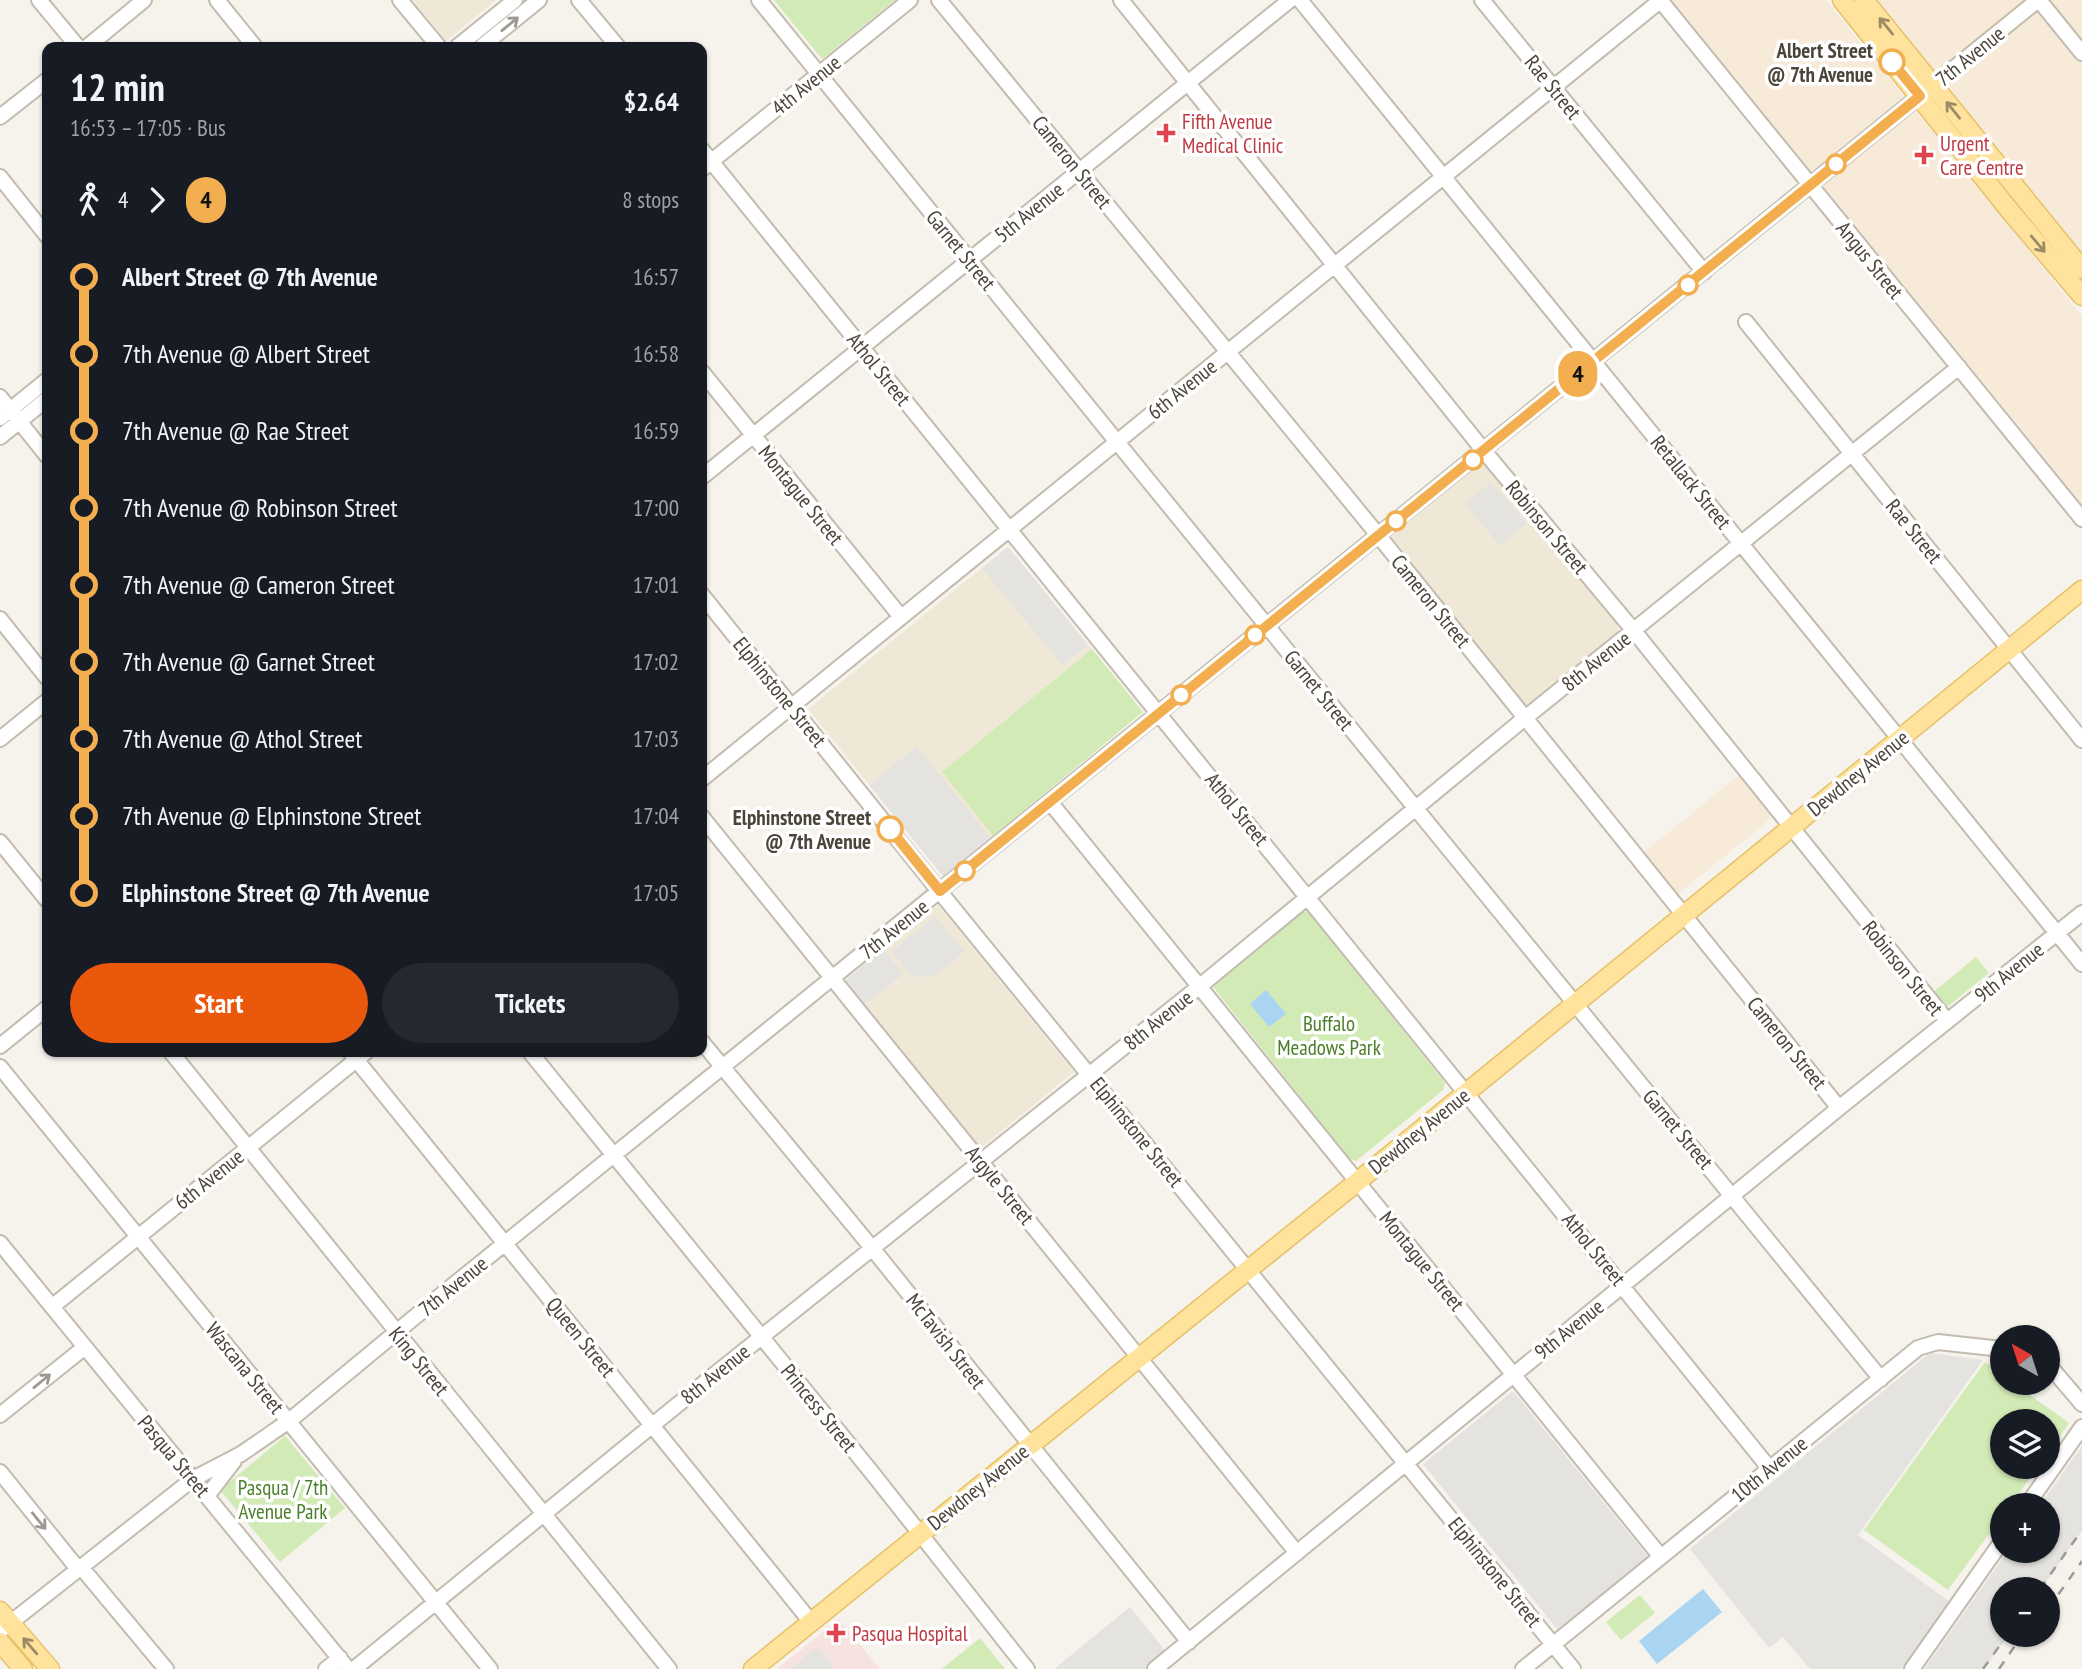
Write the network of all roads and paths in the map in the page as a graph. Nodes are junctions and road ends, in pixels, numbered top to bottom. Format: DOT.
graph roads {
  1 [pos="39,0"];
  2 [pos="144,0"];
  3 [pos="217,0"];
  4 [pos="400,0"];
  5 [pos="515,0"];
  6 [pos="539,0"];
  7 [pos="579,0"];
  8 [pos="759,0"];
  9 [pos="910,0"];
  10 [pos="939,0"];
  11 [pos="1121,0"];
  12 [pos="1290,0"];
  13 [pos="1300,0"];
  14 [pos="1482,0"];
  15 [pos="1661,0"];
  16 [pos="1842,0"];
  17 [pos="1864,0"];
  18 [pos="2039,0"];
  19 [pos="74,42"];
  20 [pos="93,42"];
  21 [pos="251,42"];
  22 [pos="435,42"];
  23 [pos="463,42"];
  24 [pos="487,42"];
  25 [pos="614,42"];
  26 [pos="2082,53"];
  27 [pos="819,74"];
  28 [pos="1188,82"];
  29 [pos="42,84"];
  30 [pos="1553,88"];
  31 [pos="1927,91"];
  32 [pos="0,117"];
  33 [pos="707,158"];
  34 [pos="707,162"];
  35 [pos="1079,171"];
  36 [pos="0,177"];
  37 [pos="1444,177"];
  38 [pos="1810,186"];
  39 [pos="42,230"];
  40 [pos="970,260"];
  41 [pos="1335,265"];
  42 [pos="2077,270"];
  43 [pos="1703,272"];
  44 [pos="2082,296"];
  45 [pos="1746,322"];
  46 [pos="861,347"];
  47 [pos="1228,352"];
  48 [pos="1592,363"];
  49 [pos="1959,368"];
  50 [pos="707,378"];
  51 [pos="42,385"];
  52 [pos="0,397"];
  53 [pos="42,401"];
  54 [pos="10,416"];
  55 [pos="753,436"];
  56 [pos="0,437"];
  57 [pos="1116,442"];
  58 [pos="1484,450"];
  59 [pos="42,451"];
  60 [pos="1852,454"];
  61 [pos="707,473"];
  62 [pos="2082,519"];
  63 [pos="1010,529"];
  64 [pos="1378,535"];
  65 [pos="1741,543"];
  66 [pos="2082,590"];
  67 [pos="707,601"];
  68 [pos="901,617"];
  69 [pos="0,619"];
  70 [pos="1266,625"];
  71 [pos="1634,631"];
  72 [pos="2009,650"];
  73 [pos="42,672"];
  74 [pos="42,705"];
  75 [pos="792,706"];
  76 [pos="1159,713"];
  77 [pos="1525,718"];
  78 [pos="1901,738"];
  79 [pos="0,739"];
  80 [pos="2082,740"];
  81 [pos="707,775"];
  82 [pos="1050,802"];
  83 [pos="1416,809"];
  84 [pos="707,823"];
  85 [pos="1790,828"];
  86 [pos="0,842"];
  87 [pos="940,891"];
  88 [pos="42,894"];
  89 [pos="1308,897"];
  90 [pos="2082,913"];
  91 [pos="1684,915"];
  92 [pos="2057,933"];
  93 [pos="2082,964"];
  94 [pos="833,979"];
  95 [pos="1200,986"];
  96 [pos="1575,1004"];
  97 [pos="42,1012"];
  98 [pos="1947,1021"];
  99 [pos="0,1046"];
  100 [pos="707,1048"];
  101 [pos="174,1057"];
  102 [pos="354,1057"];
  103 [pos="360,1057"];
  104 [pos="534,1057"];
  105 [pos="0,1067"];
  106 [pos="723,1068"];
  107 [pos="1090,1074"];
  108 [pos="1466,1093"];
  109 [pos="1839,1108"];
  110 [pos="247,1148"];
  111 [pos="614,1156"];
  112 [pos="981,1161"];
  113 [pos="1357,1182"];
  114 [pos="1732,1195"];
  115 [pos="137,1237"];
  116 [pos="506,1244"];
  117 [pos="1,1245"];
  118 [pos="872,1248"];
  119 [pos="1248,1268"];
  120 [pos="1622,1285"];
  121 [pos="53,1306"];
  122 [pos="396,1332"];
  123 [pos="761,1337"];
  124 [pos="85,1347"];
  125 [pos="1990,1348"];
  126 [pos="1139,1357"];
  127 [pos="1514,1373"];
  128 [pos="2060,1378"];
  129 [pos="1881,1379"];
  130 [pos="2082,1404"];
  131 [pos="0,1415"];
  132 [pos="289,1421"];
  133 [pos="652,1426"];
  134 [pos="2082,1427"];
  135 [pos="1029,1446"];
  136 [pos="237,1456"];
  137 [pos="1406,1463"];
  138 [pos="1770,1469"];
  139 [pos="0,1472"];
  140 [pos="193,1479"];
  141 [pos="2035,1493"];
  142 [pos="207,1496"];
  143 [pos="545,1514"];
  144 [pos="920,1534"];
  145 [pos="1297,1553"];
  146 [pos="1661,1557"];
  147 [pos="1990,1558"];
  148 [pos="80,1568"];
  149 [pos="436,1603"];
  150 [pos="3,1622"];
  151 [pos="811,1622"];
  152 [pos="0,1642"];
  153 [pos="1189,1642"];
  154 [pos="1553,1644"];
  155 [pos="344,1664"];
  156 [pos="23,1669"];
  157 [pos="50,1669"];
  158 [pos="166,1669"];
  159 [pos="326,1669"];
  160 [pos="354,1669"];
  161 [pos="490,1669"];
  162 [pos="669,1669"];
  163 [pos="753,1669"];
  164 [pos="1027,1669"];
  165 [pos="1155,1669"];
  166 [pos="1523,1669"];
  167 [pos="1573,1669"];
  168 [pos="1912,1669"];
  1 -- 19 [label="street"];
  2 -- 20 [label="street"];
  3 -- 21 [label="street"];
  4 -- 22 [label="street"];
  5 -- 23 [label="street"];
  24 -- 6 [label="street, one-way"];
  7 -- 25 [label="street"];
  8 -- 27 [label="street, Garnet Street"];
  9 -- 27 [label="street, 4th Avenue"];
  10 -- 35 [label="street, Cameron Street"];
  11 -- 28 [label="street, Robinson Street"];
  12 -- 28 [label="street, 5th Avenue"];
  13 -- 37 [label="street, Retallack Street"];
  14 -- 30 [label="street, Rae Street"];
  15 -- 30 [label="street, 6th Avenue"];
  15 -- 38 [label="street, Angus Street"];
  16 -- 31 [label="main road"];
  31 -- 17 [label="main road, one-way"];
  18 -- 26 [label="street"];
  18 -- 31 [label="street, 7th Avenue"];
  27 -- 33 [label="street, 4th Avenue"];
  27 -- 40 [label="street, Garnet Street"];
  28 -- 35 [label="street, 5th Avenue"];
  28 -- 41 [label="street, Robinson Street"];
  29 -- 32 [label="street"];
  30 -- 37 [label="street, 6th Avenue"];
  30 -- 43 [label="street, Rae Street"];
  31 -- 38 [label="street, 7th Avenue"];
  31 -- 42 [label="main road"];
  34 -- 46 [label="street, Athol Street"];
  35 -- 40 [label="street, 5th Avenue"];
  35 -- 47 [label="street, Cameron Street"];
  36 -- 39 [label="street"];
  37 -- 41 [label="street, 6th Avenue"];
  37 -- 48 [label="street, Retallack Street"];
  38 -- 43 [label="street, 7th Avenue"];
  38 -- 49 [label="street, Angus Street"];
  40 -- 46 [label="street, 5th Avenue"];
  40 -- 57 [label="street, Garnet Street"];
  41 -- 47 [label="street, 6th Avenue"];
  41 -- 58 [label="street, Robinson Street"];
  42 -- 44 [label="main road"];
  43 -- 48 [label="street, 7th Avenue"];
  45 -- 60 [label="street, Rae Street"];
  46 -- 55 [label="street, 5th Avenue"];
  46 -- 63 [label="street, Athol Street"];
  47 -- 57 [label="street, 6th Avenue"];
  47 -- 64 [label="street, Cameron Street"];
  48 -- 58 [label="street, 7th Avenue"];
  48 -- 65 [label="street, Retallack Street"];
  49 -- 60 [label="street, 8th Avenue"];
  49 -- 62 [label="street, Angus Street"];
  50 -- 55 [label="street, Montague Street"];
  51 -- 54 [label="street"];
  52 -- 54 [label="street"];
  53 -- 54 [label="street"];
  54 -- 56 [label="street"];
  54 -- 59 [label="street"];
  55 -- 61 [label="street, 5th Avenue"];
  55 -- 68 [label="street, Montague Street"];
  57 -- 63 [label="street, 6th Avenue"];
  57 -- 70 [label="street, Garnet Street"];
  58 -- 64 [label="street, 7th Avenue"];
  58 -- 71 [label="street, Robinson Street"];
  60 -- 65 [label="street, 8th Avenue"];
  60 -- 72 [label="street, Rae Street"];
  63 -- 68 [label="street, 6th Avenue"];
  63 -- 76 [label="street, Athol Street"];
  64 -- 70 [label="street, 7th Avenue"];
  64 -- 77 [label="street, Cameron Street"];
  65 -- 71 [label="street, 8th Avenue"];
  65 -- 78 [label="street, Retallack Street"];
  66 -- 72 [label="main road, Dewdney Avenue"];
  67 -- 75 [label="street, Elphinstone Street"];
  68 -- 75 [label="street, 6th Avenue"];
  69 -- 73 [label="street"];
  70 -- 76 [label="street, 7th Avenue"];
  70 -- 83 [label="street, Garnet Street"];
  71 -- 77 [label="street, 8th Avenue"];
  71 -- 85 [label="street, Robinson Street"];
  72 -- 78 [label="main road, Dewdney Avenue"];
  72 -- 80 [label="street, Rae Street"];
  74 -- 79 [label="street"];
  75 -- 81 [label="street, 6th Avenue"];
  75 -- 87 [label="street, Elphinstone Street"];
  76 -- 82 [label="street, 7th Avenue"];
  76 -- 89 [label="street, Athol Street"];
  77 -- 83 [label="street, 8th Avenue"];
  77 -- 91 [label="street, Cameron Street"];
  78 -- 85 [label="main road, Dewdney Avenue"];
  78 -- 92 [label="street, Retallack Street"];
  82 -- 87 [label="street, 7th Avenue"];
  82 -- 95 [label="street, Montague Street"];
  83 -- 89 [label="street, 8th Avenue"];
  83 -- 96 [label="street, Garnet Street"];
  84 -- 94 [label="street, Argyle Street"];
  85 -- 91 [label="main road, Dewdney Avenue"];
  85 -- 98 [label="street, Robinson Street"];
  86 -- 88 [label="street"];
  87 -- 94 [label="street, 7th Avenue"];
  87 -- 107 [label="street, Elphinstone Street"];
  89 -- 95 [label="street, 8th Avenue"];
  89 -- 108 [label="street, Athol Street"];
  90 -- 92 [label="street, 9th Avenue"];
  91 -- 96 [label="main road, Dewdney Avenue"];
  91 -- 109 [label="street, Cameron Street"];
  92 -- 93 [label="street, Retallack Street"];
  92 -- 98 [label="street, 9th Avenue"];
  94 -- 106 [label="street, 7th Avenue"];
  94 -- 112 [label="street, Argyle Street"];
  95 -- 107 [label="street, 8th Avenue"];
  95 -- 113 [label="street, Montague Street"];
  96 -- 108 [label="main road, Dewdney Avenue"];
  96 -- 114 [label="street, Garnet Street"];
  97 -- 99 [label="street"];
  98 -- 109 [label="street, 9th Avenue"];
  100 -- 106 [label="street, McTavish Street"];
  101 -- 110 [label="street, King Street"];
  102 -- 110 [label="street, 6th Avenue"];
  103 -- 116 [label="street, Queen Street"];
  104 -- 111 [label="street, Princess Street"];
  105 -- 115 [label="street, Wascana Street"];
  106 -- 111 [label="street, 7th Avenue"];
  106 -- 118 [label="street, McTavish Street"];
  107 -- 112 [label="street, 8th Avenue"];
  107 -- 119 [label="street, Elphinstone Street"];
  108 -- 113 [label="main road, Dewdney Avenue"];
  108 -- 120 [label="street, Athol Street"];
  109 -- 114 [label="street, 9th Avenue"];
  110 -- 115 [label="street, 6th Avenue"];
  110 -- 122 [label="street, King Street"];
  111 -- 116 [label="street, 7th Avenue"];
  111 -- 123 [label="street, Princess Street"];
  112 -- 118 [label="street, 8th Avenue"];
  112 -- 126 [label="street, Argyle Street"];
  113 -- 119 [label="main road, Dewdney Avenue"];
  113 -- 127 [label="street, Montague Street"];
  114 -- 120 [label="street, 9th Avenue"];
  114 -- 129 [label="street, Garnet Street"];
  115 -- 121 [label="street, 6th Avenue"];
  115 -- 132 [label="street, Wascana Street"];
  116 -- 122 [label="street, 7th Avenue"];
  116 -- 133 [label="street, Queen Street"];
  117 -- 121 [label="street, Pasqua Street"];
  118 -- 123 [label="street, 8th Avenue"];
  118 -- 135 [label="street, McTavish Street"];
  119 -- 126 [label="main road, Dewdney Avenue"];
  119 -- 137 [label="street, Elphinstone Street"];
  120 -- 127 [label="street, 9th Avenue"];
  120 -- 138 [label="street, Athol Street"];
  121 -- 124 [label="street, Pasqua Street"];
  122 -- 132 [label="street, 7th Avenue"];
  122 -- 143 [label="street, King Street"];
  123 -- 133 [label="street, 8th Avenue"];
  123 -- 144 [label="street, Princess Street"];
  131 -- 124 [label="street, one-way"];
  124 -- 140 [label="street, Pasqua Street"];
  125 -- 129 [label="street, 10th Avenue"];
  126 -- 135 [label="main road, Dewdney Avenue"];
  126 -- 145 [label="street, Argyle Street"];
  127 -- 137 [label="street, 9th Avenue"];
  127 -- 146 [label="street, Montague Street"];
  128 -- 130 [label="street"];
  129 -- 138 [label="street, 10th Avenue"];
  132 -- 136 [label="street, 7th Avenue"];
  132 -- 149 [label="street, Wascana Street"];
  133 -- 143 [label="street, 8th Avenue"];
  133 -- 151 [label="street, Queen Street"];
  134 -- 141 [label="street"];
  135 -- 144 [label="main road, Dewdney Avenue"];
  135 -- 153 [label="street, McTavish Street"];
  136 -- 140 [label="street, 7th Avenue"];
  136 -- 142 [label="street"];
  137 -- 145 [label="street, 9th Avenue"];
  137 -- 154 [label="street, Elphinstone Street"];
  138 -- 146 [label="street, 10th Avenue"];
  139 -- 148 [label="street, one-way"];
  140 -- 142 [label="street, Pasqua Street"];
  140 -- 148 [label="street, 7th Avenue"];
  142 -- 155 [label="street, Pasqua Street"];
  143 -- 149 [label="street, 8th Avenue"];
  143 -- 162 [label="street, King Street"];
  144 -- 151 [label="main road, Dewdney Avenue"];
  144 -- 164 [label="street, Princess Street"];
  145 -- 153 [label="street, 9th Avenue"];
  146 -- 154 [label="street, 10th Avenue"];
  147 -- 168 [label="street"];
  148 -- 150 [label="street, 7th Avenue"];
  148 -- 158 [label="street"];
  149 -- 160 [label="street, 8th Avenue"];
  149 -- 161 [label="street, Wascana Street"];
  157 -- 150 [label="main road, one-way"];
  151 -- 163 [label="main road, Dewdney Avenue"];
  152 -- 156 [label="main road"];
  153 -- 165 [label="street, 9th Avenue"];
  154 -- 166 [label="street, 10th Avenue"];
  154 -- 167 [label="street, Elphinstone Street"];
  155 -- 159 [label="street"];
}
